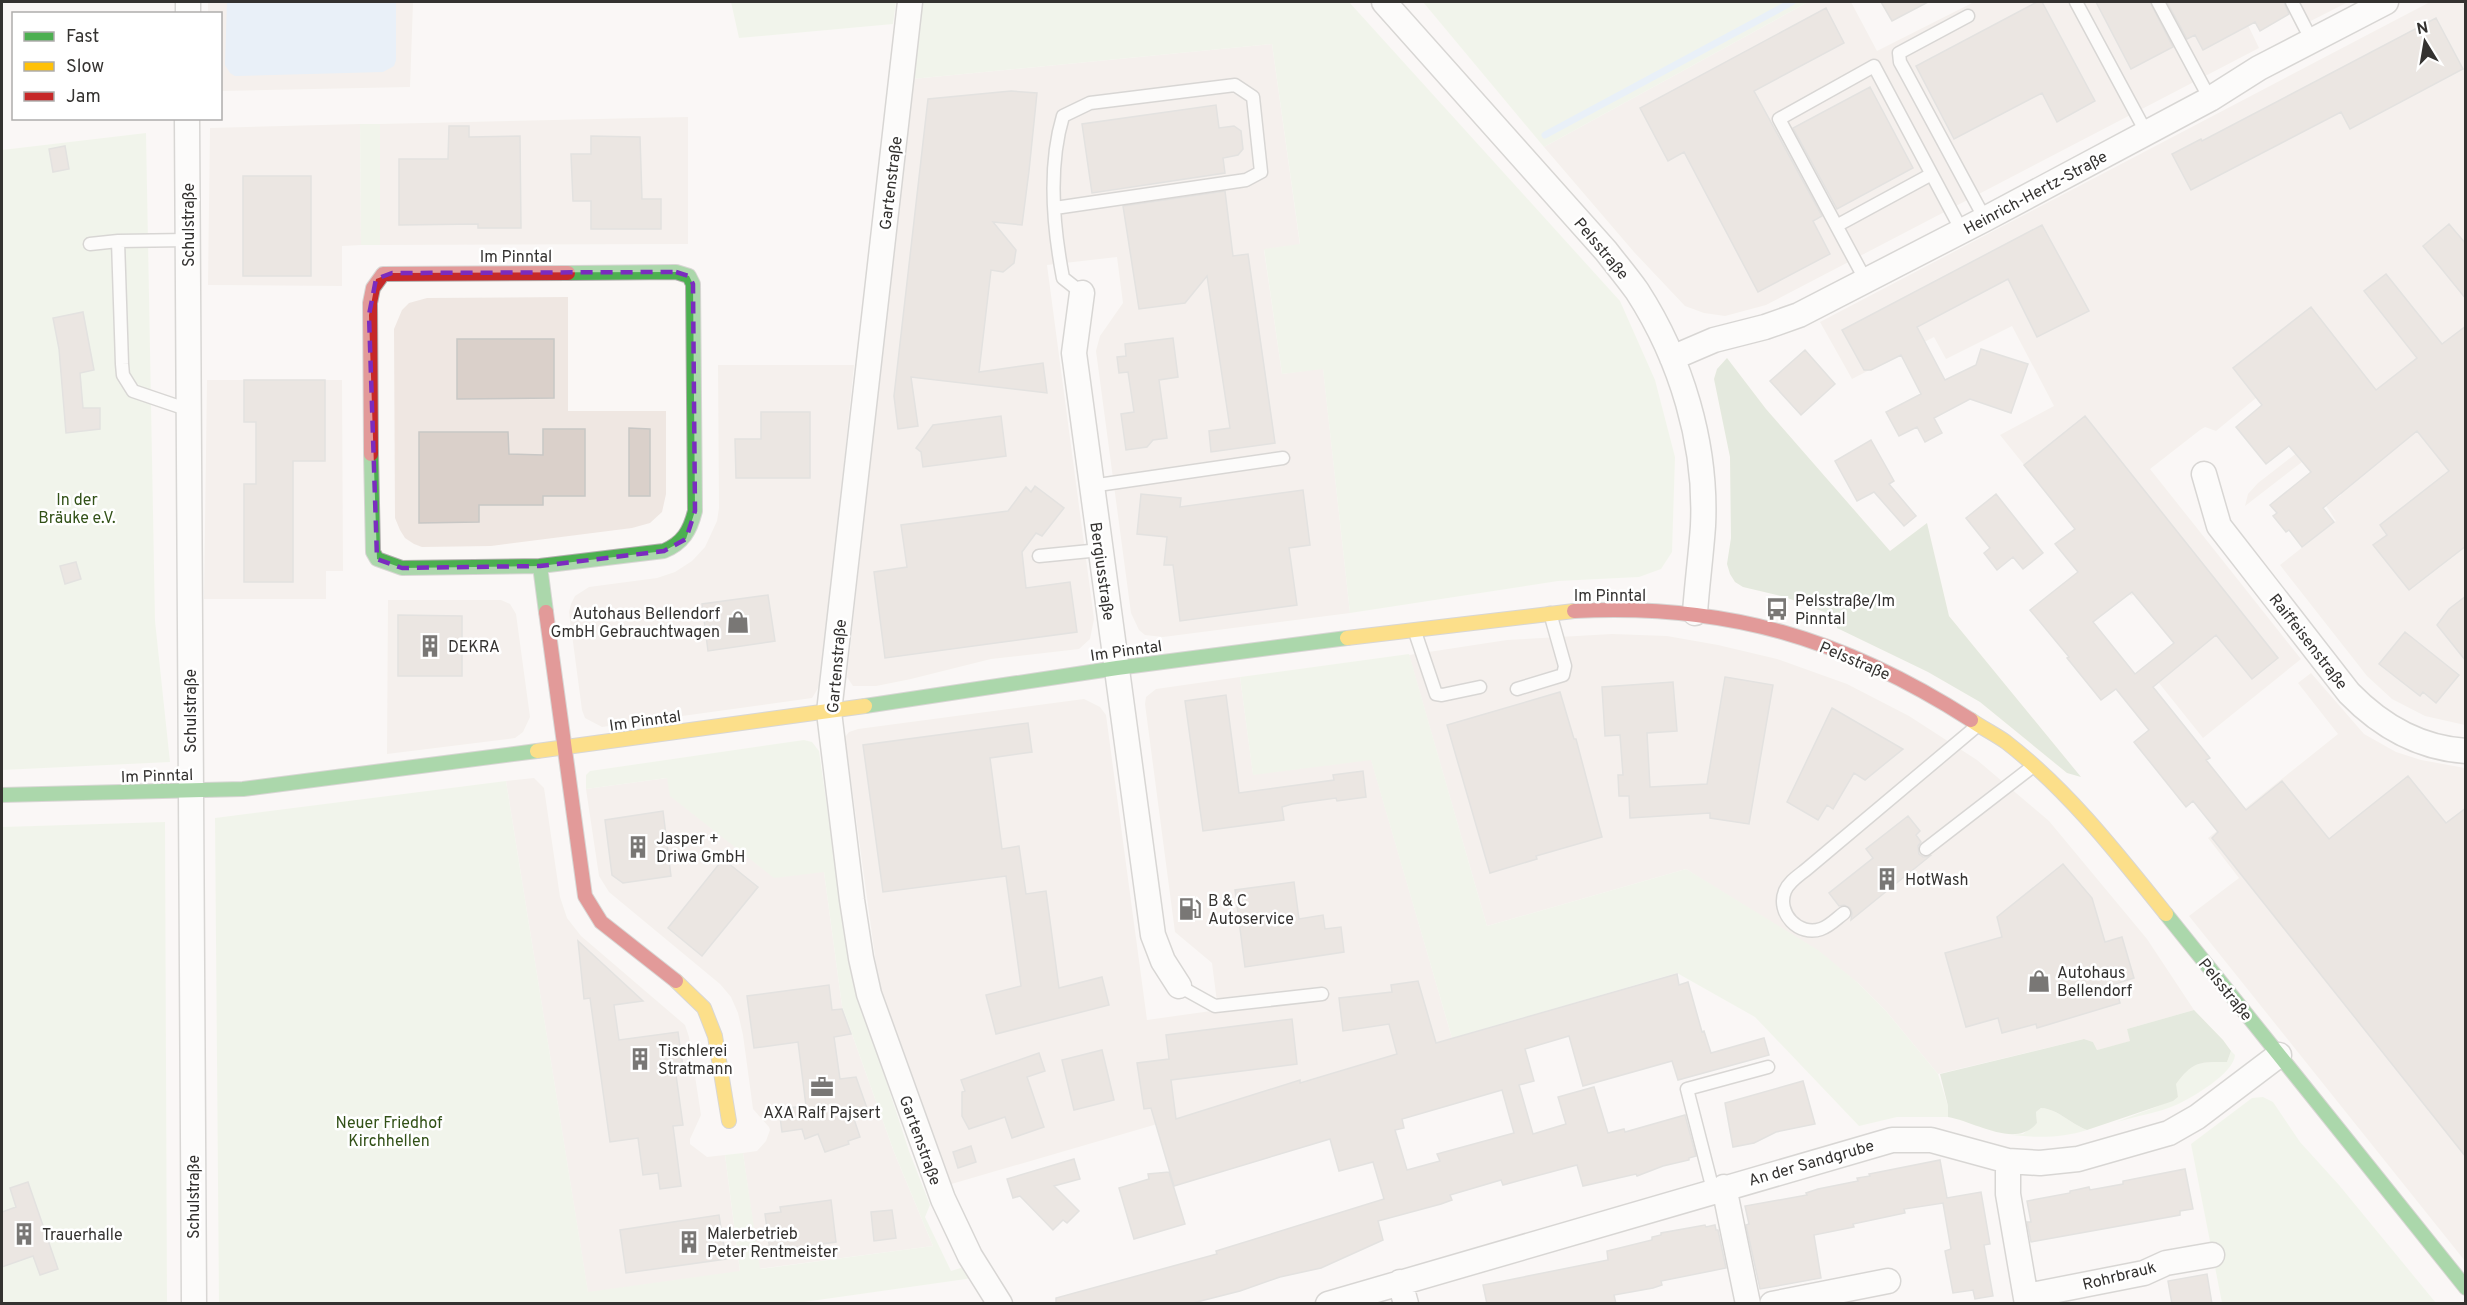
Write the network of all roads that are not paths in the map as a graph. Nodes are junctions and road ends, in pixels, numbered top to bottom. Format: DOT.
graph roads {
  1 [pos="910,2"];
  2 [pos="1384,2"];
  3 [pos="2076,2"];
  4 [pos="2158,2"];
  5 [pos="2292,2"];
  6 [pos="2386,2"];
  7 [pos="1968,16"];
  8 [pos="2312,41"];
  9 [pos="2210,99"];
  10 [pos="187,120"];
  11 [pos="2146,132"];
  12 [pos="1930,175"];
  13 [pos="1055,208"];
  14 [pos="1985,219"];
  15 [pos="1838,225"];
  16 [pos="1962,231"];
  17 [pos="188,240"];
  18 [pos="118,241"];
  19 [pos="90,244"];
  20 [pos="1866,281"];
  21 [pos="1082,293"];
  22 [pos="1672,358"];
  23 [pos="189,410"];
  24 [pos="1283,459"];
  25 [pos="2204,474"];
  26 [pos="1092,486"];
  27 [pos="1100,550"];
  28 [pos="1039,556"];
  29 [pos="540,566"];
  30 [pos="1549,612"];
  31 [pos="1695,613"];
  32 [pos="1414,628"];
  33 [pos="1116,668"];
  34 [pos="1480,687"];
  35 [pos="1517,689"];
  36 [pos="829,712"];
  37 [pos="1978,725"];
  38 [pos="563,748"];
  39 [pos="2466,751"];
  40 [pos="2033,767"];
  41 [pos="191,791"];
  42 [pos="2,795"];
  43 [pos="1926,849"];
  44 [pos="1845,913"];
  45 [pos="1179,986"];
  46 [pos="1322,994"];
  47 [pos="2279,1055"];
  48 [pos="1768,1066"];
  49 [pos="729,1121"];
  50 [pos="2008,1161"];
  51 [pos="1719,1189"];
  52 [pos="2212,1255"];
  53 [pos="1888,1281"];
  54 [pos="2466,1288"];
  55 [pos="1403,1293"];
  56 [pos="2027,1300"];
  57 [pos="194,1304"];
  58 [pos="1000,1304"];
  59 [pos="1328,1304"];
  60 [pos="1748,1304"];
  61 [pos="1772,1304"];
  1 -- 36 [label="street, Gartenstraße"];
  2 -- 22 [label="street, Pelsstraße"];
  3 -- 11 [label="lane"];
  4 -- 9 [label="lane"];
  5 -- 8 [label="lane"];
  6 -- 8 [label="street, Heinrich-Hertz-Straße"];
  7 -- 14 [label="lane"];
  8 -- 9 [label="street, Heinrich-Hertz-Straße"];
  9 -- 11 [label="street, Heinrich-Hertz-Straße"];
  10 -- 17 [label="street, Schulstraße"];
  11 -- 14 [label="street, Heinrich-Hertz-Straße"];
  12 -- 15 [label="lane"];
  12 -- 15 [label="lane"];
  12 -- 16 [label="lane"];
  13 -- 13 [label="lane"];
  13 -- 21 [label="lane"];
  14 -- 16 [label="street, Heinrich-Hertz-Straße"];
  15 -- 20 [label="lane"];
  16 -- 20 [label="street, Heinrich-Hertz-Straße"];
  17 -- 18 [label="lane"];
  17 -- 23 [label="street, Schulstraße"];
  18 -- 19 [label="lane"];
  18 -- 23 [label="lane"];
  20 -- 22 [label="street, Heinrich-Hertz-Straße"];
  21 -- 26 [label="street, Bergiusstraße"];
  22 -- 31 [label="street, Pelsstraße"];
  23 -- 41 [label="street, Schulstraße"];
  24 -- 26 [label="lane"];
  25 -- 39 [label="street, Raiffeisenstraße"];
  26 -- 27 [label="street, Bergiusstraße"];
  27 -- 28 [label="lane"];
  27 -- 33 [label="street, Bergiusstraße"];
  29 -- 29 [label="main road, Im Pinntal"];
  29 -- 38 [label="main road"];
  30 -- 31 [label="main road, Im Pinntal"];
  30 -- 32 [label="main road, Im Pinntal"];
  30 -- 35 [label="lane"];
  31 -- 37 [label="main road, Pelsstraße"];
  32 -- 33 [label="main road, Im Pinntal"];
  32 -- 34 [label="lane"];
  33 -- 36 [label="main road, Im Pinntal"];
  33 -- 45 [label="street, Bergiusstraße"];
  36 -- 38 [label="main road, Im Pinntal"];
  36 -- 58 [label="street, Gartenstraße"];
  37 -- 40 [label="main road, Pelsstraße"];
  37 -- 44 [label="lane"];
  38 -- 41 [label="main road, Im Pinntal"];
  38 -- 49 [label="main road"];
  40 -- 43 [label="lane"];
  40 -- 47 [label="main road, Pelsstraße"];
  41 -- 42 [label="main road, Im Pinntal"];
  41 -- 57 [label="street, Schulstraße"];
  45 -- 46 [label="lane"];
  47 -- 50 [label="street, An der Sandgrube"];
  47 -- 54 [label="main road, Pelsstraße"];
  48 -- 51 [label="lane"];
  50 -- 51 [label="street, An der Sandgrube"];
  50 -- 56 [label="street, Rohrbrauk"];
  51 -- 55 [label="street, An der Sandgrube"];
  51 -- 60 [label="street"];
  52 -- 56 [label="street, Rohrbrauk"];
  53 -- 61 [label="street"];
  55 -- 59 [label="street, An der Sandgrube"];
}
